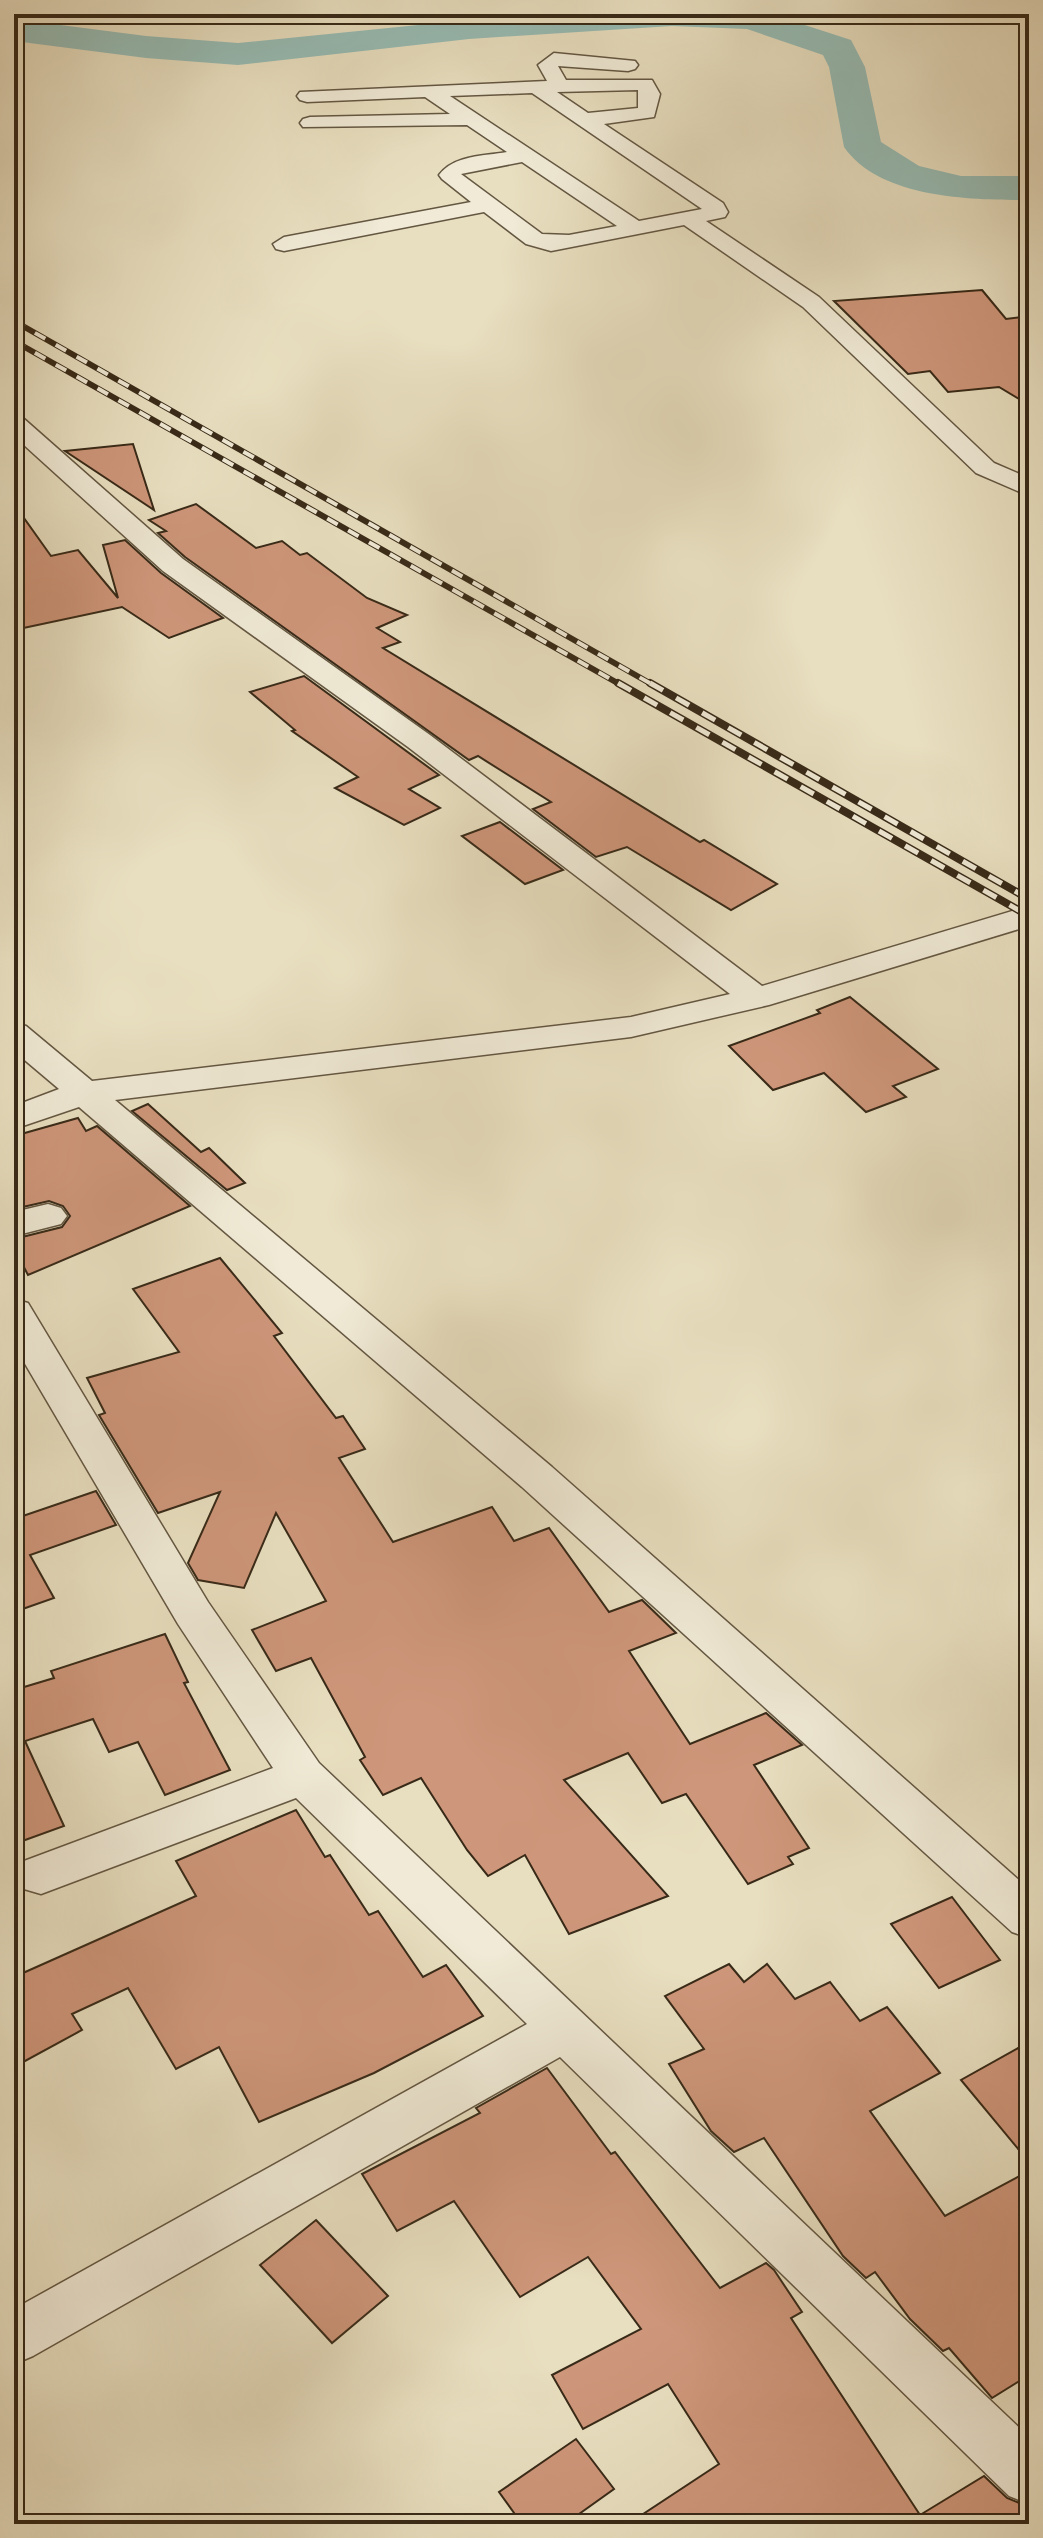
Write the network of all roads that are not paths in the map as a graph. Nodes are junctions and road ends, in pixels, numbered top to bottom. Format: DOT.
graph roads {
  1 [pos="465,65"];
  2 [pos="381,71"];
  3 [pos="536,87"];
  4 [pos="471,89"];
  5 [pos="429,91"];
  6 [pos="385,93"];
  7 [pos="307,96"];
  8 [pos="471,119"];
  9 [pos="581,120"];
  10 [pos="310,123"];
  11 [pos="528,155"];
  12 [pos="486,205"];
  13 [pos="691,220"];
  14 [pos="638,230"];
  15 [pos="284,244"];
  16 [pos="14,423"];
  17 [pos="1029,488"];
  18 [pos="1029,916"];
  19 [pos="757,998"];
  20 [pos="14,1033"];
  21 [pos="83,1093"];
  22 [pos="14,1118"];
  23 [pos="14,1312"];
  24 [pos="303,1776"];
  25 [pos="41,1875"];
  26 [pos="1029,1918"];
  27 [pos="566,2028"];
  28 [pos="14,2338"];
  29 [pos="1029,2476"];
  1 -- 4 [label="street"];
  2 -- 6 [label="street"];
  3 -- 4 [label="street"];
  3 -- 9 [label="street"];
  3 -- 9 [label="street"];
  4 -- 5 [label="street"];
  5 -- 6 [label="street"];
  5 -- 8 [label="street"];
  6 -- 7 [label="street"];
  8 -- 10 [label="street"];
  8 -- 11 [label="street"];
  9 -- 13 [label="street"];
  11 -- 12 [label="street"];
  11 -- 14 [label="street"];
  12 -- 14 [label="street"];
  12 -- 15 [label="street"];
  13 -- 14 [label="street"];
  13 -- 17 [label="street"];
  16 -- 19 [label="street"];
  18 -- 19 [label="street"];
  19 -- 21 [label="street"];
  20 -- 21 [label="street"];
  21 -- 22 [label="street"];
  21 -- 26 [label="street"];
  23 -- 24 [label="street"];
  24 -- 25 [label="street"];
  24 -- 27 [label="street"];
  27 -- 28 [label="street"];
  27 -- 29 [label="street"];
}
